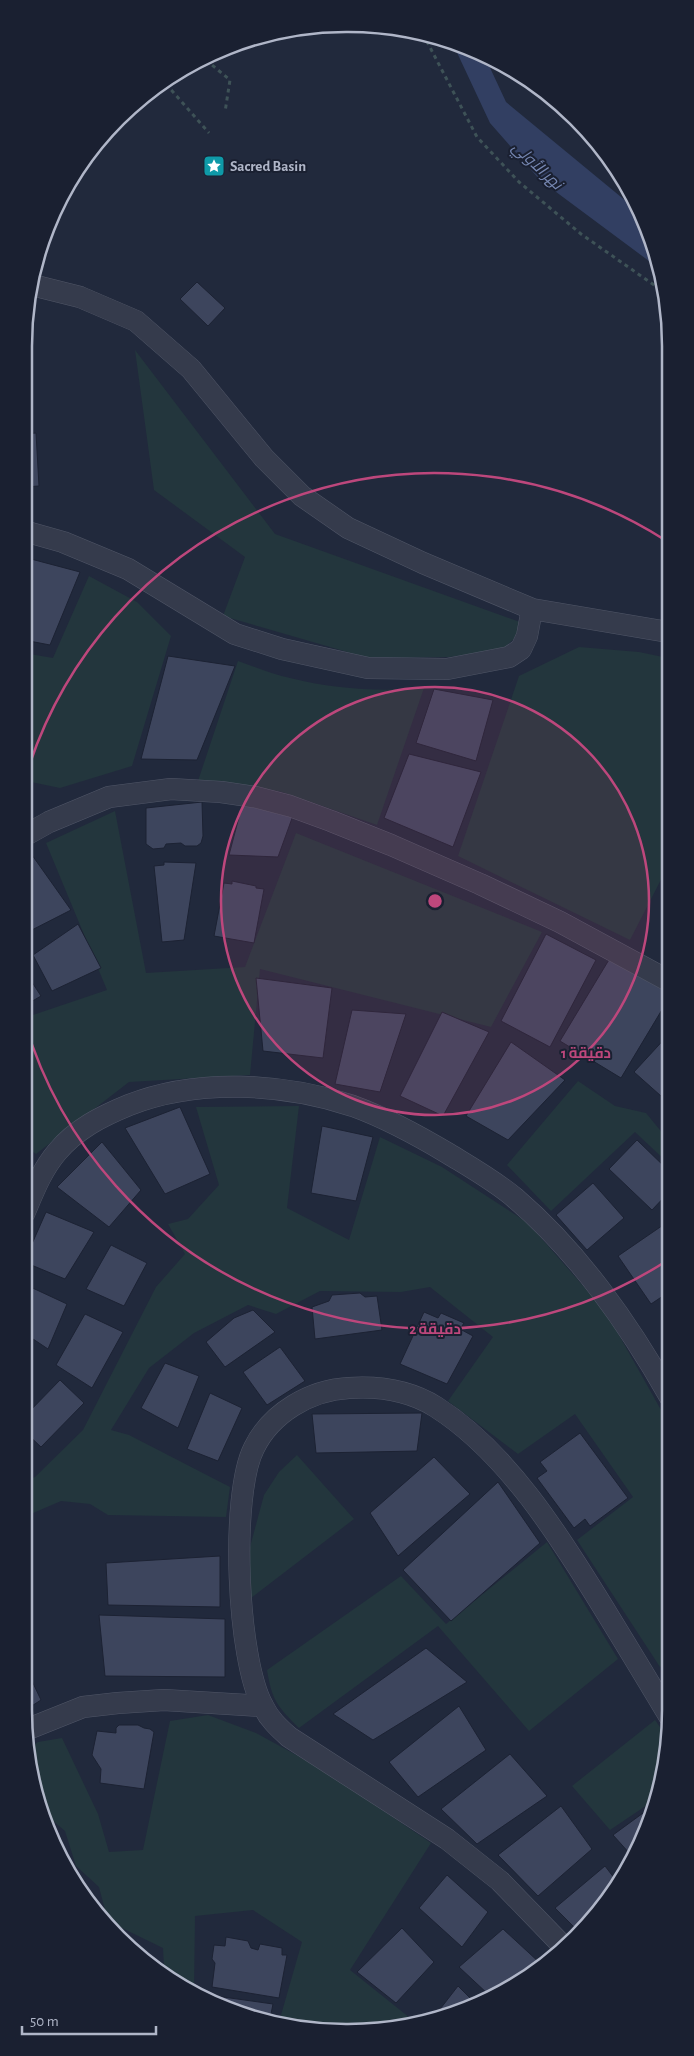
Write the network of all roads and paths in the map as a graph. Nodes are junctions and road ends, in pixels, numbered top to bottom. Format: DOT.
graph roads {
  1 [pos="428,43"];
  2 [pos="211,64"];
  3 [pos="169,88"];
  4 [pos="226,112"];
  5 [pos="209,133"];
  6 [pos="655,286"];
  7 [pos="39,287"];
  8 [pos="33,534"];
  9 [pos="532,609"];
  10 [pos="662,631"];
  11 [pos="33,831"];
  12 [pos="662,977"];
  13 [pos="33,1193"];
  14 [pos="662,1384"];
  15 [pos="662,1704"];
  16 [pos="262,1706"];
  17 [pos="33,1727"];
  18 [pos="558,1941"];
  1 -- 6 [label="path"];
  2 -- 4 [label="path"];
  3 -- 5 [label="path"];
  7 -- 9 [label="street"];
  8 -- 9 [label="street"];
  9 -- 10 [label="street"];
  11 -- 12 [label="street"];
  13 -- 14 [label="street"];
  15 -- 16 [label="street"];
  16 -- 17 [label="street"];
  16 -- 18 [label="street"];
}
